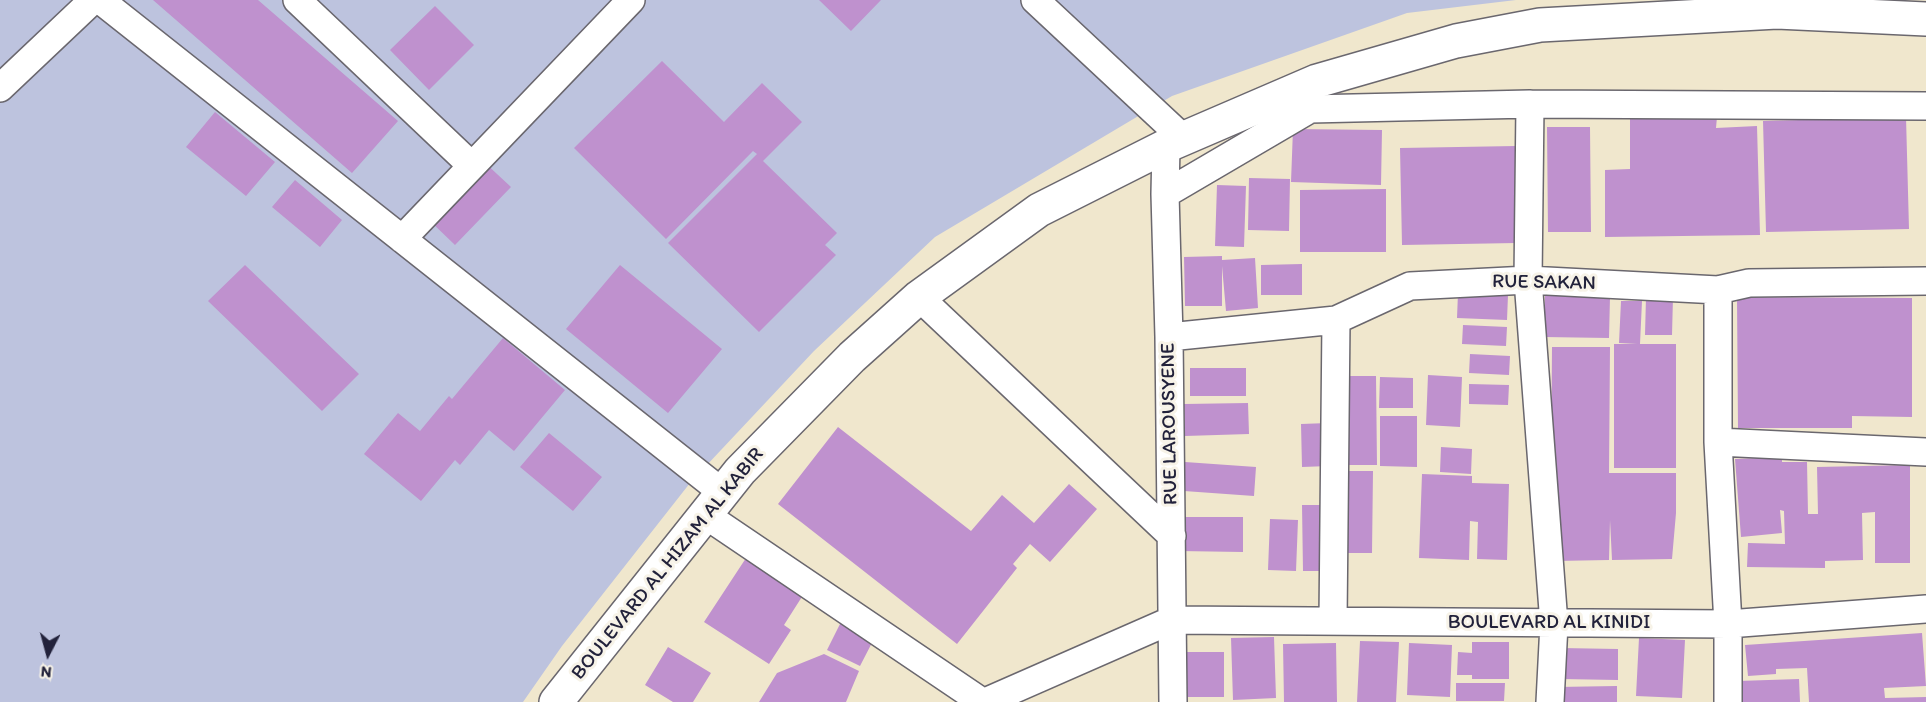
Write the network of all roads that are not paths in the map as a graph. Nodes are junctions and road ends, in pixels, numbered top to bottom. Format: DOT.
graph roads {
  1 [pos="93,0"];
  2 [pos="100,0"];
  3 [pos="297,0"];
  4 [pos="631,0"];
  5 [pos="1035,0"];
  6 [pos="1654,9"];
  7 [pos="1926,19"];
  8 [pos="0,88"];
  9 [pos="1530,104"];
  10 [pos="1926,106"];
  11 [pos="1175,142"];
  12 [pos="472,166"];
  13 [pos="1165,194"];
  14 [pos="402,239"];
  15 [pos="1528,280"];
  16 [pos="1926,281"];
  17 [pos="1718,290"];
  18 [pos="919,297"];
  19 [pos="1336,320"];
  20 [pos="1169,337"];
  21 [pos="1718,442"];
  22 [pos="1926,452"];
  23 [pos="713,503"];
  24 [pos="1172,536"];
  25 [pos="1926,609"];
  26 [pos="1172,620"];
  27 [pos="1333,621"];
  28 [pos="1554,624"];
  29 [pos="1728,624"];
  30 [pos="556,702"];
  31 [pos="983,702"];
  32 [pos="1173,702"];
  33 [pos="1550,702"];
  34 [pos="1728,702"];
  1 -- 8 [label="street"];
  2 -- 14 [label="street"];
  3 -- 12 [label="street"];
  4 -- 12 [label="street"];
  5 -- 11 [label="street"];
  6 -- 7 [label="main road, BOULEVARD AL HIZAM AL KABIR"];
  6 -- 11 [label="main road, BOULEVARD AL HIZAM AL KABIR"];
  9 -- 10 [label="street"];
  9 -- 13 [label="street"];
  9 -- 15 [label="street"];
  11 -- 13 [label="street, RUE LAROUSYENE"];
  11 -- 18 [label="main road, BOULEVARD AL HIZAM AL KABIR"];
  12 -- 14 [label="street"];
  13 -- 20 [label="street, RUE LAROUSYENE"];
  14 -- 23 [label="street"];
  15 -- 17 [label="street, RUE SAKAN"];
  15 -- 19 [label="street, RUE SAKAN"];
  15 -- 28 [label="street"];
  16 -- 17 [label="street, RUE SAKAN"];
  17 -- 21 [label="street"];
  18 -- 23 [label="main road, BOULEVARD AL HIZAM AL KABIR"];
  18 -- 24 [label="street"];
  19 -- 20 [label="street, RUE SAKAN"];
  19 -- 27 [label="street"];
  20 -- 24 [label="street, RUE LAROUSYENE"];
  21 -- 22 [label="street"];
  21 -- 29 [label="street"];
  23 -- 30 [label="main road, BOULEVARD AL HIZAM AL KABIR"];
  23 -- 31 [label="street"];
  24 -- 26 [label="street, RUE LAROUSYENE"];
  25 -- 29 [label="street, BOULEVARD AL KINIDI"];
  26 -- 27 [label="street, BOULEVARD AL KINIDI"];
  26 -- 31 [label="street"];
  26 -- 32 [label="street, RUE LAROUSYENE"];
  27 -- 28 [label="street, BOULEVARD AL KINIDI"];
  28 -- 29 [label="street, BOULEVARD AL KINIDI"];
  28 -- 33 [label="street"];
  29 -- 34 [label="street"];
}
